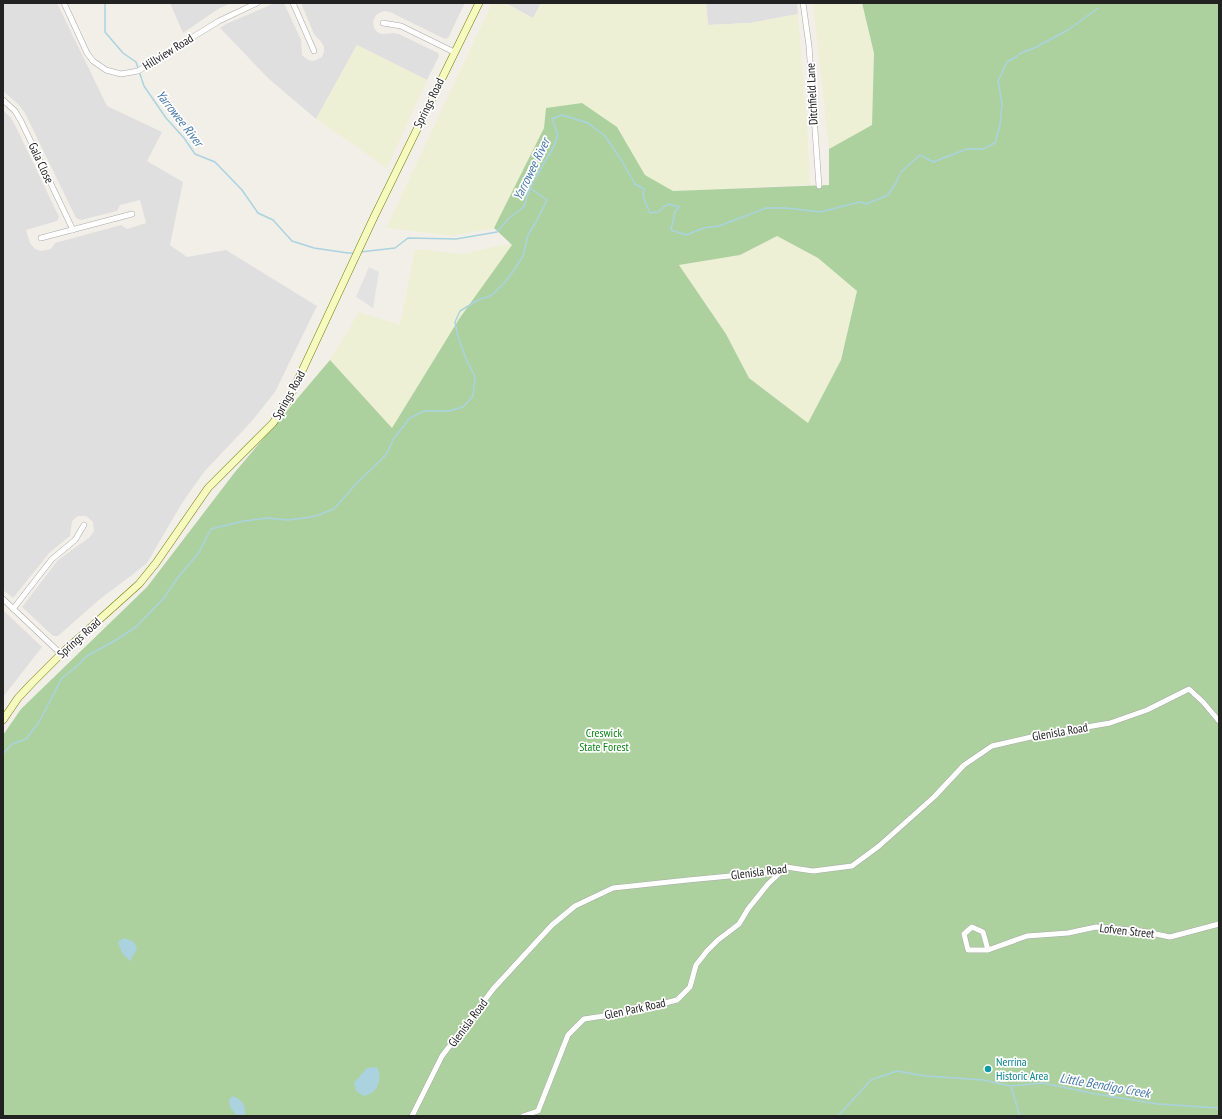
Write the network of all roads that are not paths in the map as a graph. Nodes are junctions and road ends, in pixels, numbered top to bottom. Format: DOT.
graph roads {
  1 [pos="64,3"];
  2 [pos="257,3"];
  3 [pos="293,3"];
  4 [pos="478,3"];
  5 [pos="803,3"];
  6 [pos="383,23"];
  7 [pos="314,51"];
  8 [pos="454,52"];
  9 [pos="3,100"];
  10 [pos="819,186"];
  11 [pos="132,214"];
  12 [pos="73,230"];
  13 [pos="41,238"];
  14 [pos="84,525"];
  15 [pos="3,599"];
  16 [pos="13,609"];
  17 [pos="61,654"];
  18 [pos="3,720"];
  19 [pos="1219,721"];
  20 [pos="786,867"];
  21 [pos="1219,924"];
  22 [pos="988,950"];
  23 [pos="412,1116"];
  24 [pos="523,1116"];
  1 -- 2 [label="street, Hillview Road"];
  3 -- 7 [label="street"];
  4 -- 8 [label="street, Springs Road"];
  5 -- 10 [label="street, Ditchfield Lane"];
  6 -- 8 [label="street"];
  8 -- 17 [label="street, Springs Road"];
  9 -- 12 [label="street, Gala Close"];
  11 -- 12 [label="street"];
  12 -- 13 [label="street"];
  14 -- 16 [label="street"];
  15 -- 16 [label="street"];
  16 -- 17 [label="street"];
  17 -- 18 [label="street, Springs Road"];
  19 -- 20 [label="street, Glenisla Road"];
  20 -- 23 [label="street, Glenisla Road"];
  20 -- 24 [label="street, Glen Park Road"];
  21 -- 22 [label="street, Lofven Street"];
  22 -- 22 [label="street, Lofven Street"];
}
